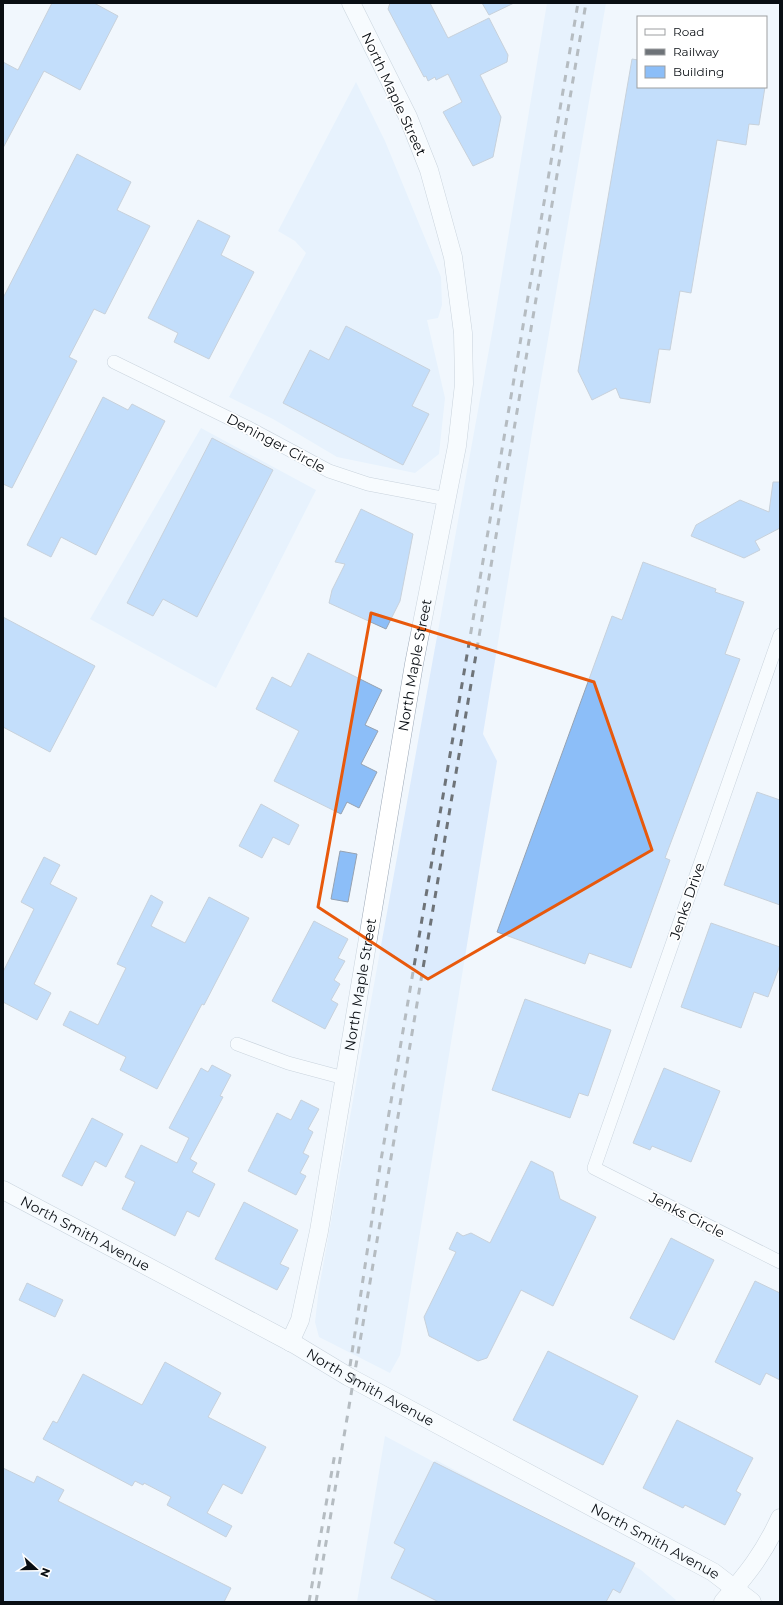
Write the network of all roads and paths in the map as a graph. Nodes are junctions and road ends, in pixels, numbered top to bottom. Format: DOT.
graph roads {
  1 [pos="351,3"];
  2 [pos="114,362"];
  3 [pos="447,499"];
  4 [pos="780,635"];
  5 [pos="237,1044"];
  6 [pos="344,1078"];
  7 [pos="594,1168"];
  8 [pos="3,1190"];
  9 [pos="780,1262"];
  10 [pos="290,1342"];
  11 [pos="780,1518"];
  12 [pos="729,1595"];
  13 [pos="752,1602"];
  1 -- 3 [label="main road, North Maple Street"];
  2 -- 3 [label="street, Deninger Circle"];
  3 -- 6 [label="main road, North Maple Street"];
  4 -- 7 [label="street, Jenks Drive"];
  5 -- 6 [label="street"];
  6 -- 10 [label="main road, North Maple Street"];
  7 -- 9 [label="street, Jenks Circle"];
  8 -- 10 [label="main road, North Smith Avenue"];
  10 -- 12 [label="main road, North Smith Avenue"];
  11 -- 12 [label="main road"];
  12 -- 13 [label="main road, North Smith Avenue"];
}
